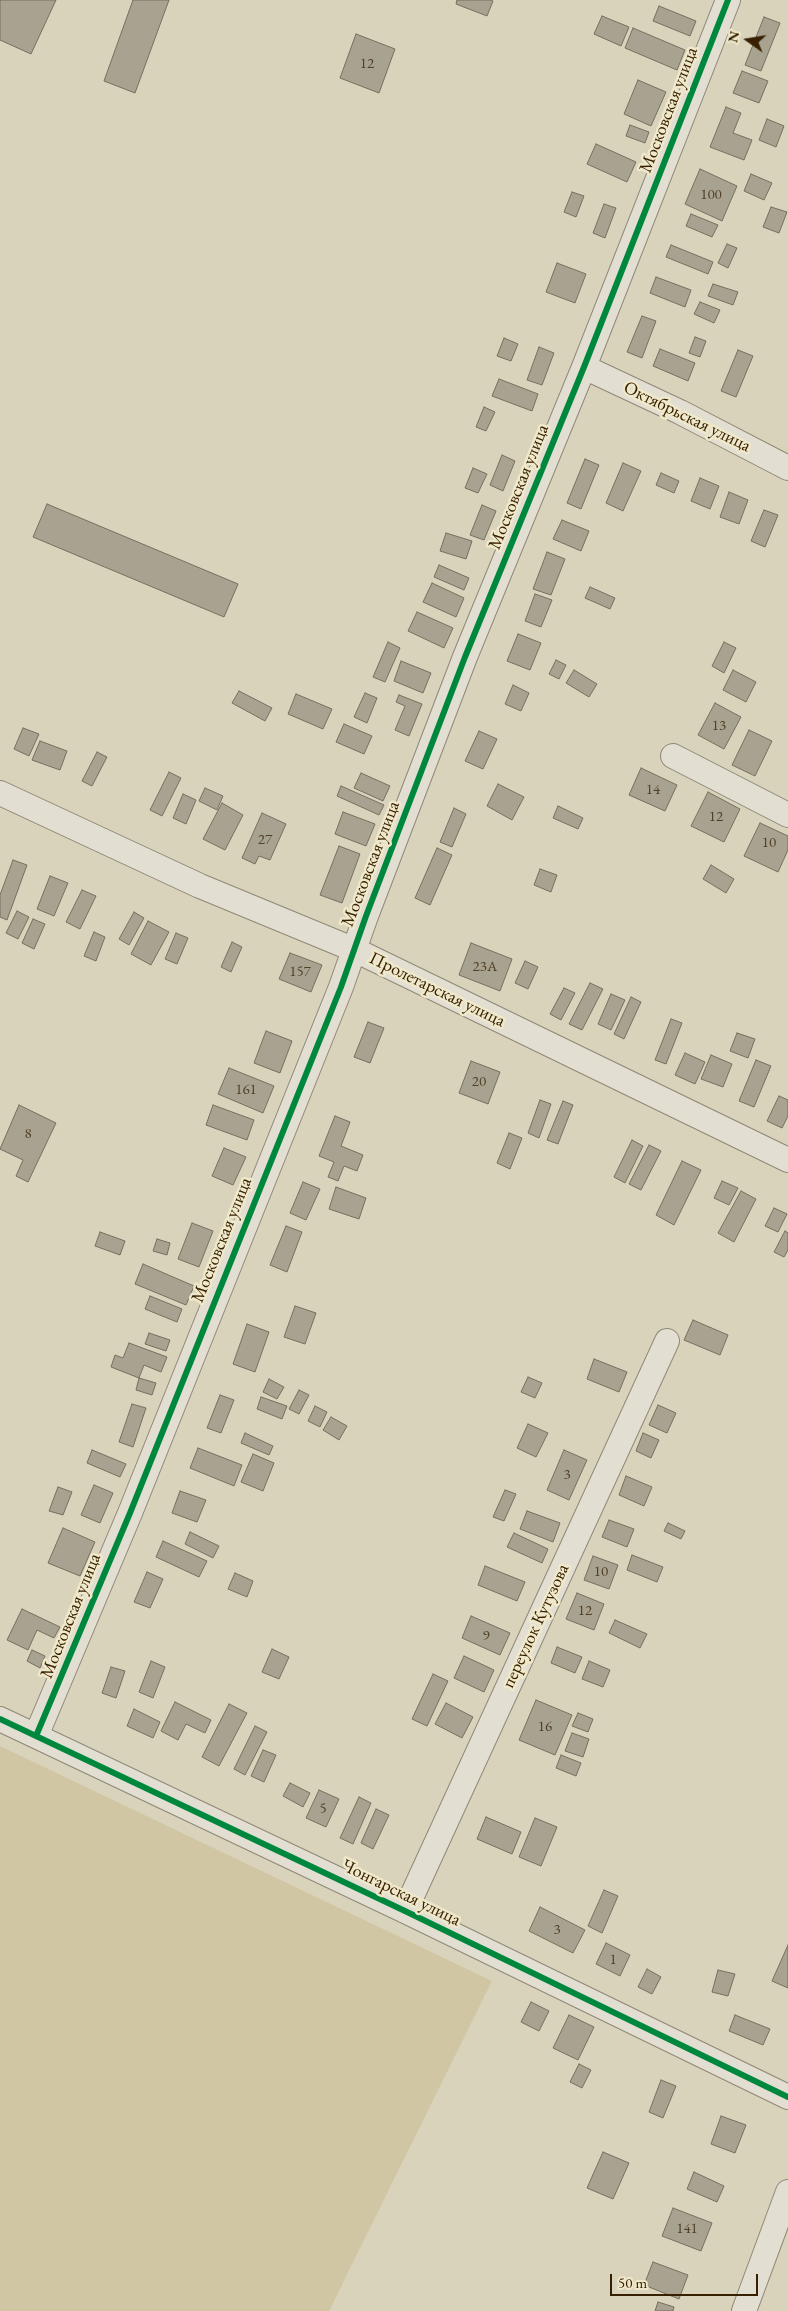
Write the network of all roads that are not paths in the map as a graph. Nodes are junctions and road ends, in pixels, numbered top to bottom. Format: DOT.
graph roads {
  1 [pos="728,0"];
  2 [pos="584,367"];
  3 [pos="788,468"];
  4 [pos="673,756"];
  5 [pos="0,793"];
  6 [pos="788,815"];
  7 [pos="354,950"];
  8 [pos="788,1160"];
  9 [pos="667,1341"];
  10 [pos="0,1719"];
  11 [pos="36,1736"];
  12 [pos="405,1911"];
  13 [pos="788,2097"];
  14 [pos="788,2192"];
  15 [pos="744,2311"];
  1 -- 2 [label="street, Московская улица"];
  2 -- 3 [label="street, Октябрьская улица"];
  2 -- 7 [label="street, Московская улица"];
  4 -- 6 [label="street"];
  5 -- 7 [label="street, Пролетарская улица"];
  7 -- 8 [label="street, Пролетарская улица"];
  7 -- 11 [label="street, Московская улица"];
  9 -- 12 [label="street, переулок Кутузова"];
  10 -- 11 [label="street, Чонгарская улица"];
  11 -- 12 [label="street, Чонгарская улица"];
  12 -- 13 [label="street, Чонгарская улица"];
  14 -- 15 [label="street"];
}
